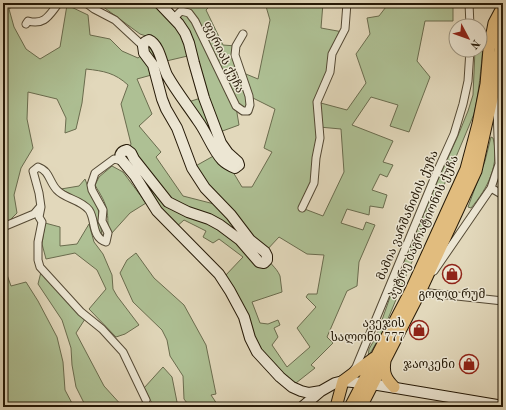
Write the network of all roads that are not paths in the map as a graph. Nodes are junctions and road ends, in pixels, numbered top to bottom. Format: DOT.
graph roads {
  1 [pos="59,3"];
  2 [pos="86,3"];
  3 [pos="159,3"];
  4 [pos="347,3"];
  5 [pos="469,3"];
  6 [pos="503,6"];
  7 [pos="174,18"];
  8 [pos="470,18"];
  9 [pos="26,24"];
  10 [pos="503,28"];
  11 [pos="243,34"];
  12 [pos="143,46"];
  13 [pos="469,58"];
  14 [pos="500,81"];
  15 [pos="122,161"];
  16 [pos="491,188"];
  17 [pos="503,195"];
  18 [pos="41,207"];
  19 [pos="302,208"];
  20 [pos="3,227"];
  21 [pos="420,292"];
  22 [pos="503,301"];
  23 [pos="381,357"];
  24 [pos="343,381"];
  25 [pos="367,383"];
  26 [pos="394,387"];
  27 [pos="321,391"];
  28 [pos="146,400"];
  29 [pos="503,406"];
  30 [pos="302,407"];
  31 [pos="336,407"];
  32 [pos="350,407"];
  33 [pos="360,407"];
  1 -- 9 [label="street"];
  2 -- 12 [label="street"];
  3 -- 7 [label="street"];
  4 -- 19 [label="street"];
  5 -- 8 [label="street"];
  6 -- 23 [label="main road, პეტრე ბაგრატიონის ქუჩა"];
  7 -- 11 [label="street, ფერიას ქუჩა"];
  7 -- 12 [label="street"];
  10 -- 14 [label="main road, პეტრე ბაგრატიონის ქუჩა"];
  12 -- 15 [label="street"];
  13 -- 24 [label="street, მამია ვარშანიძის ქუჩა"];
  14 -- 16 [label="street, პეტრე ბაგრატიონის ქუჩა"];
  14 -- 21 [label="main road, პეტრე ბაგრატიონის ქუჩა"];
  15 -- 18 [label="street"];
  15 -- 27 [label="street"];
  16 -- 17 [label="street"];
  16 -- 21 [label="street, პეტრე ბაგრატიონის ქუჩა"];
  18 -- 20 [label="street"];
  18 -- 28 [label="street"];
  21 -- 22 [label="street"];
  21 -- 23 [label="main road, პეტრე ბაგრატიონის ქუჩა"];
  23 -- 24 [label="main road"];
  23 -- 25 [label="main road, პეტრე ბაგრატიონის ქუჩა"];
  23 -- 26 [label="main road"];
  24 -- 25 [label="street"];
  24 -- 27 [label="street"];
  24 -- 31 [label="main road"];
  25 -- 26 [label="street"];
  25 -- 32 [label="main road"];
  25 -- 33 [label="main road"];
  26 -- 29 [label="street"];
  27 -- 30 [label="street"];
}
